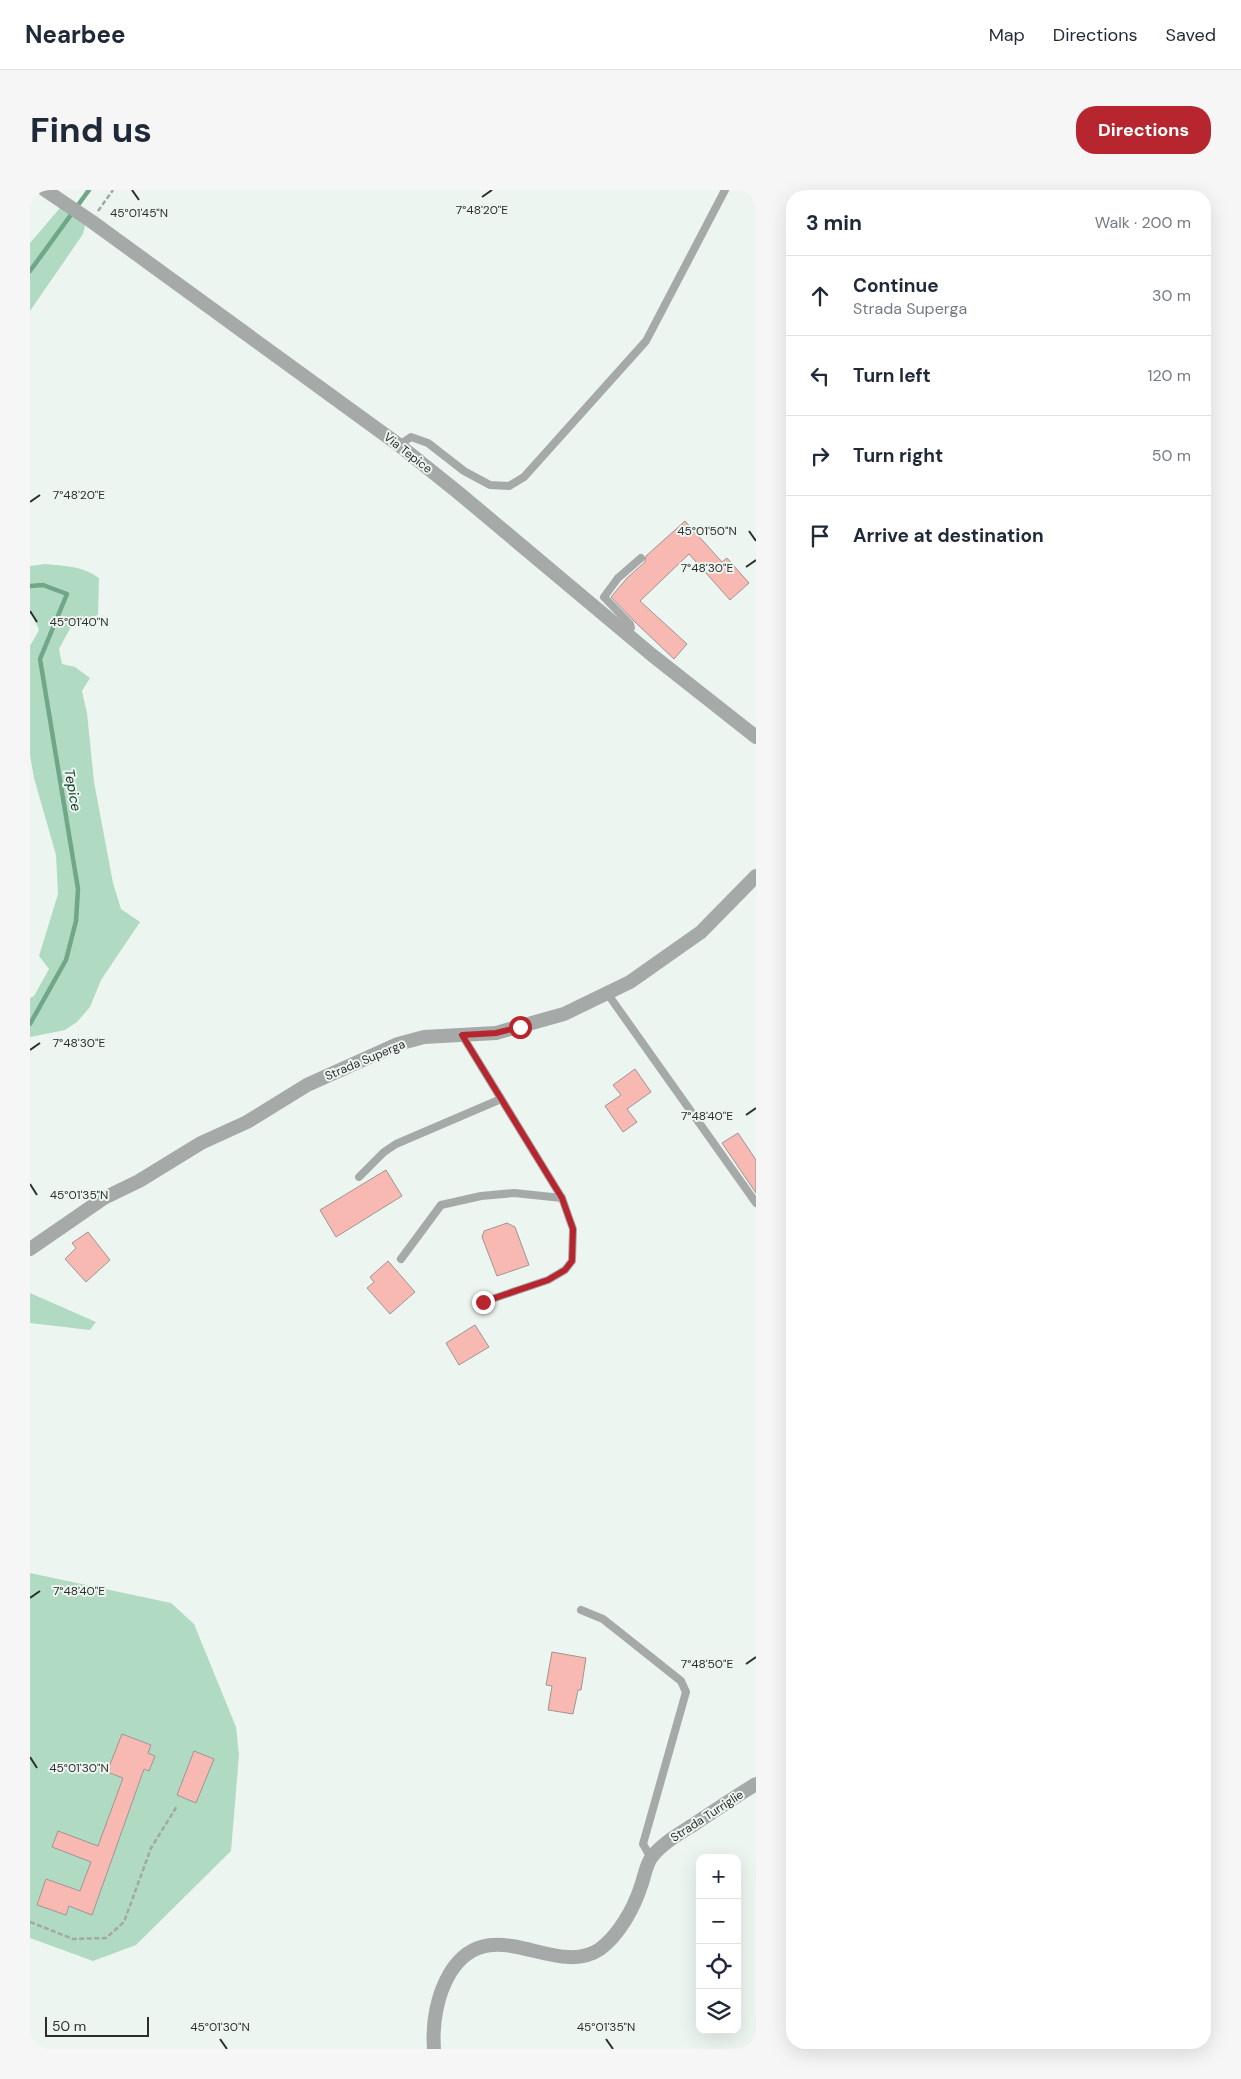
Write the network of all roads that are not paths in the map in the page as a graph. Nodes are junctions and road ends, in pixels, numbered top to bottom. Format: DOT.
graph roads {
  1 [pos="45,190"];
  2 [pos="725,190"];
  3 [pos="398,445"];
  4 [pos="641,558"];
  5 [pos="625,633"];
  6 [pos="756,737"];
  7 [pos="756,876"];
  8 [pos="607,993"];
  9 [pos="462,1035"];
  10 [pos="501,1099"];
  11 [pos="359,1177"];
  12 [pos="562,1198"];
  13 [pos="756,1203"];
  14 [pos="30,1248"];
  15 [pos="401,1259"];
  16 [pos="483,1302"];
  17 [pos="581,1610"];
  18 [pos="756,1784"];
  19 [pos="651,1858"];
  20 [pos="434,2049"];
  1 -- 3 [label="street, Via Tepice"];
  2 -- 3 [label="lane"];
  3 -- 5 [label="street, Via Tepice"];
  4 -- 5 [label="lane"];
  5 -- 6 [label="street, Via Tepice"];
  7 -- 8 [label="street, Strada Superga"];
  8 -- 9 [label="street, Strada Superga"];
  8 -- 13 [label="lane"];
  9 -- 10 [label="lane"];
  9 -- 14 [label="street, Strada Superga"];
  10 -- 11 [label="lane"];
  10 -- 12 [label="lane"];
  12 -- 15 [label="lane"];
  12 -- 16 [label="lane"];
  17 -- 19 [label="lane"];
  18 -- 19 [label="street, Strada Turriglie"];
  19 -- 20 [label="street, Strada Turriglie"];
}
